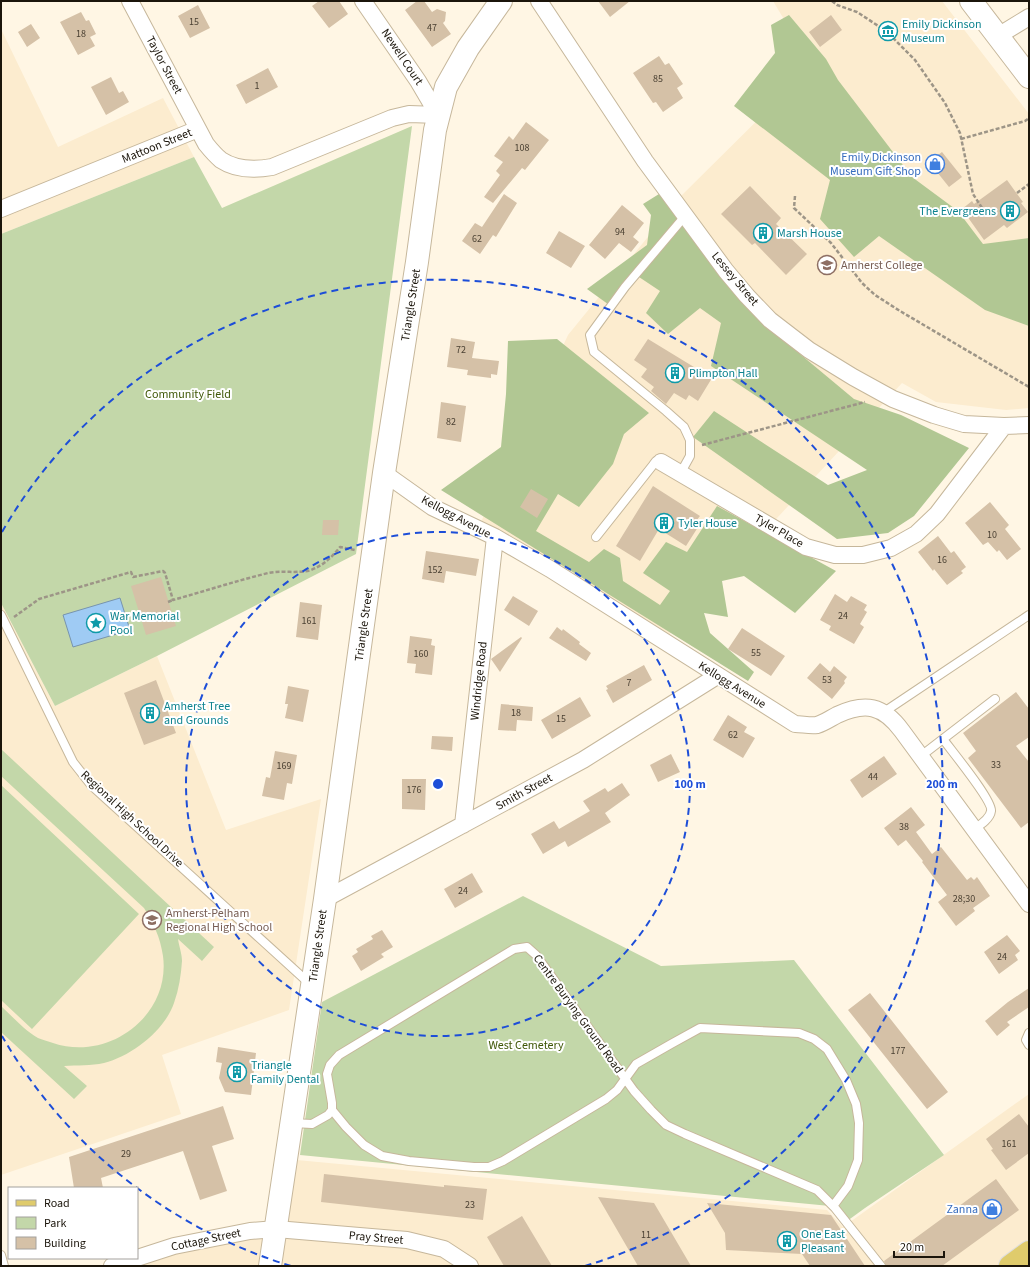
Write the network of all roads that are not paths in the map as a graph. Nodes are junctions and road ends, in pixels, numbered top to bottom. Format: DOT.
graph roads {
  1 [pos="130,1"];
  2 [pos="363,1"];
  3 [pos="501,1"];
  4 [pos="539,1"];
  5 [pos="971,1"];
  6 [pos="1029,17"];
  7 [pos="998,36"];
  8 [pos="1029,77"];
  9 [pos="438,115"];
  10 [pos="198,129"];
  11 [pos="1,209"];
  12 [pos="685,216"];
  13 [pos="1029,425"];
  14 [pos="1004,426"];
  15 [pos="661,462"];
  16 [pos="384,473"];
  17 [pos="680,474"];
  18 [pos="495,537"];
  19 [pos="596,537"];
  20 [pos="1,615"];
  21 [pos="1029,615"];
  22 [pos="717,676"];
  23 [pos="996,699"];
  24 [pos="884,712"];
  25 [pos="943,739"];
  26 [pos="920,756"];
  27 [pos="463,825"];
  28 [pos="974,829"];
  29 [pos="325,899"];
  30 [pos="1029,904"];
  31 [pos="312,986"];
  32 [pos="1029,1033"];
  33 [pos="1029,1045"];
  34 [pos="625,1079"];
  35 [pos="332,1110"];
  36 [pos="292,1123"];
  37 [pos="833,1206"];
  38 [pos="276,1229"];
  39 [pos="1029,1252"];
  40 [pos="1,1255"];
  41 [pos="138,1258"];
  42 [pos="134,1259"];
  43 [pos="4,1266"];
  44 [pos="112,1266"];
  45 [pos="270,1266"];
  46 [pos="470,1266"];
  47 [pos="881,1266"];
  48 [pos="1010,1266"];
  1 -- 10 [label="street, Taylor Street"];
  2 -- 9 [label="street, Newell Court"];
  3 -- 9 [label="main road, Triangle Street"];
  4 -- 12 [label="street, Lessey Street"];
  5 -- 7 [label="main road"];
  6 -- 7 [label="street"];
  7 -- 8 [label="main road"];
  9 -- 10 [label="street, Mattoon Street"];
  9 -- 16 [label="main road, Triangle Street"];
  10 -- 11 [label="street, Mattoon Street"];
  12 -- 14 [label="street, Lessey Street"];
  12 -- 17 [label="lane"];
  13 -- 14 [label="street, Lessey Street"];
  14 -- 17 [label="street, Tyler Place"];
  15 -- 17 [label="street, Tyler Place"];
  15 -- 19 [label="lane, Tyler Place"];
  16 -- 18 [label="street, Kellogg Avenue"];
  16 -- 29 [label="main road, Triangle Street"];
  18 -- 22 [label="street, Kellogg Avenue"];
  18 -- 27 [label="street, Windridge Road"];
  20 -- 31 [label="lane, Regional High School Drive"];
  21 -- 24 [label="lane"];
  22 -- 24 [label="street, Kellogg Avenue"];
  22 -- 27 [label="street, Smith Street"];
  23 -- 25 [label="lane"];
  24 -- 26 [label="street"];
  25 -- 26 [label="lane"];
  25 -- 28 [label="lane"];
  26 -- 28 [label="street"];
  27 -- 29 [label="street, Smith Street"];
  28 -- 30 [label="street"];
  29 -- 31 [label="main road, Triangle Street"];
  31 -- 36 [label="main road, Triangle Street"];
  32 -- 33 [label="lane"];
  34 -- 35 [label="lane"];
  34 -- 35 [label="lane, Centre Burying Ground Road"];
  34 -- 37 [label="lane, Centre Burying Ground Road"];
  34 -- 37 [label="lane"];
  35 -- 36 [label="lane"];
  36 -- 38 [label="main road, Triangle Street"];
  37 -- 47 [label="lane, Centre Burying Ground Road"];
  38 -- 41 [label="street, Cottage Street"];
  38 -- 45 [label="main road, Triangle Street"];
  38 -- 46 [label="street, Pray Street"];
  39 -- 48 [label="main road"];
  40 -- 43 [label="lane"];
  42 -- 44 [label="street, Cottage Street"];
}
